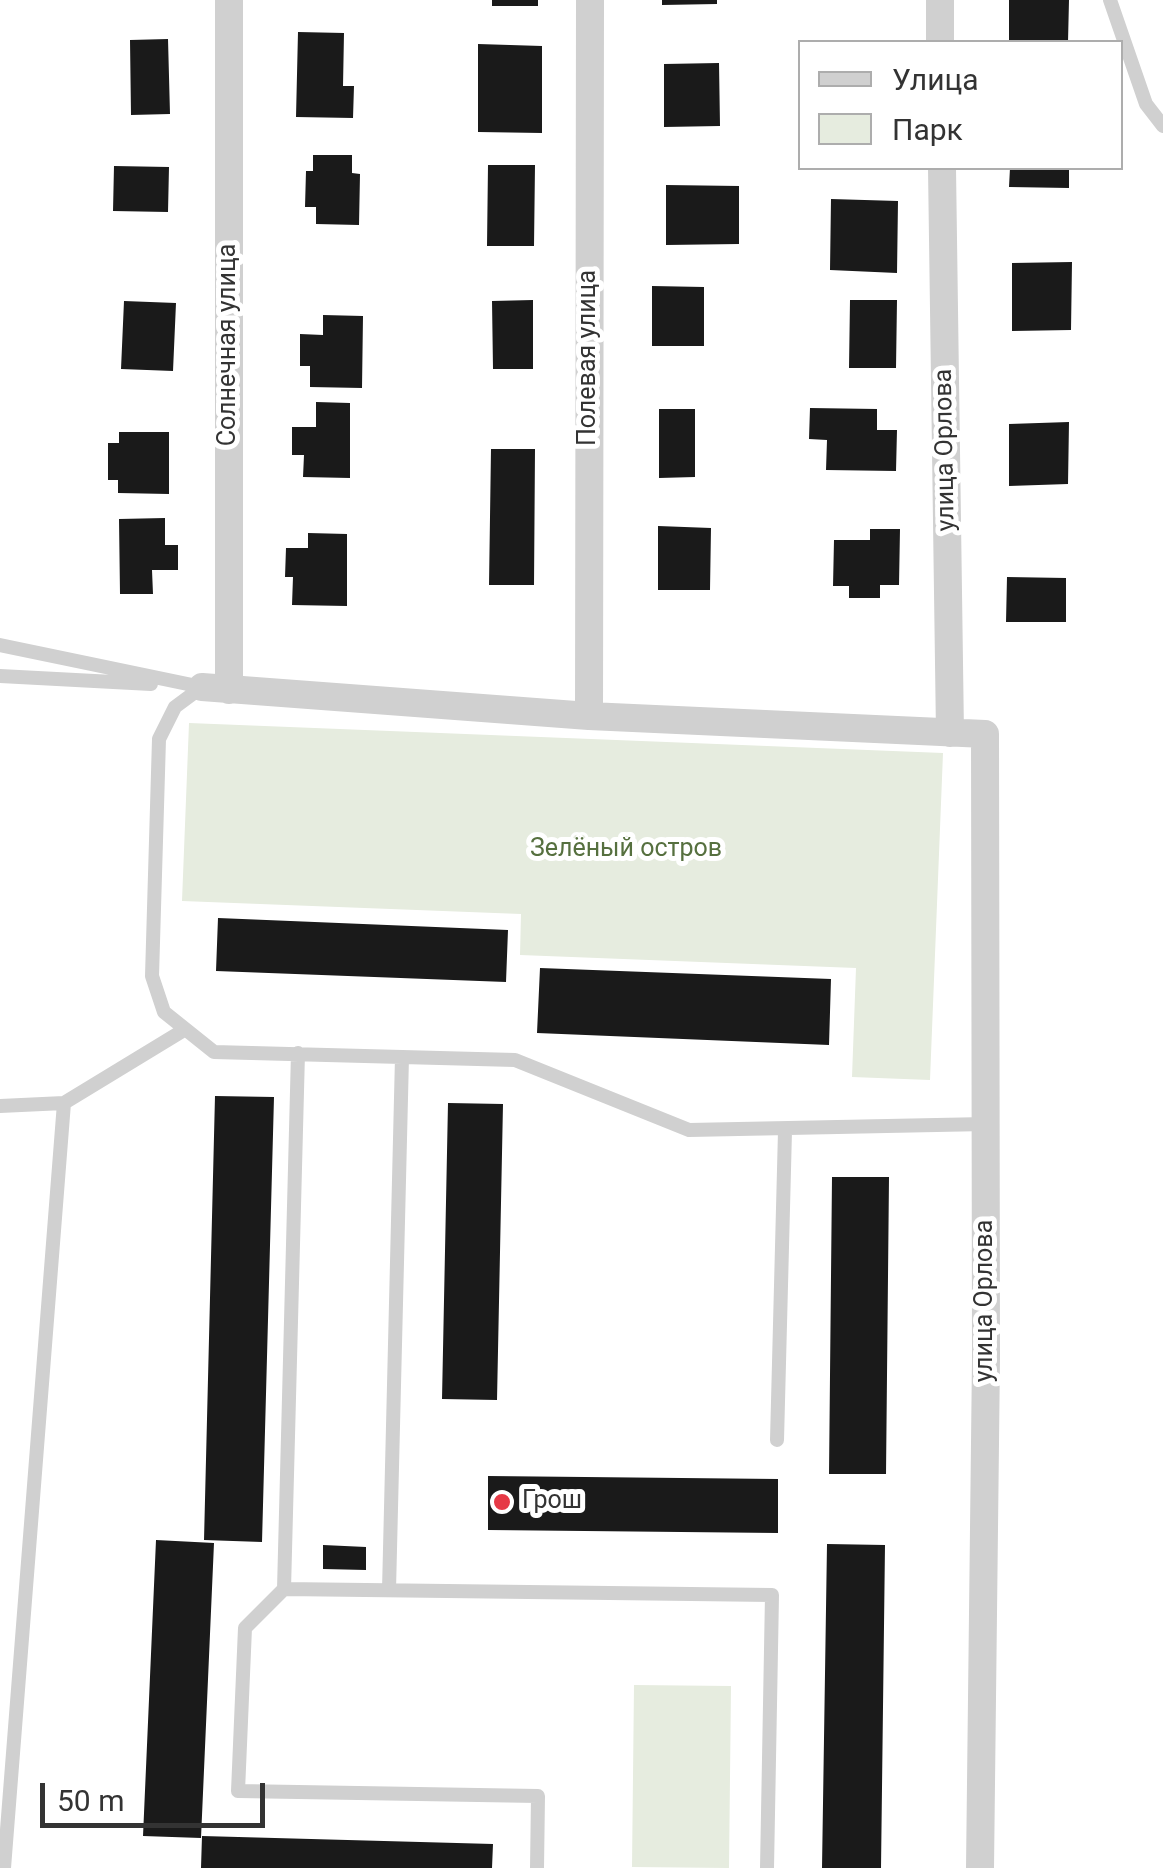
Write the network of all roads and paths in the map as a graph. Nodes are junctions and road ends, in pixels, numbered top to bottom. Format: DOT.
graph roads {
  1 [pos="229,0"];
  2 [pos="590,0"];
  3 [pos="940,0"];
  4 [pos="1110,0"];
  5 [pos="940,40"];
  6 [pos="1163,126"];
  7 [pos="942,170"];
  8 [pos="0,646"];
  9 [pos="0,676"];
  10 [pos="215,688"];
  11 [pos="589,716"];
  12 [pos="950,733"];
  13 [pos="184,1030"];
  14 [pos="298,1054"];
  15 [pos="402,1057"];
  16 [pos="64,1103"];
  17 [pos="0,1106"];
  18 [pos="986,1124"];
  19 [pos="784,1131"];
  20 [pos="777,1440"];
  21 [pos="284,1589"];
  22 [pos="390,1590"];
  23 [pos="4,1868"];
  24 [pos="537,1868"];
  25 [pos="768,1868"];
  26 [pos="980,1868"];
  1 -- 10 [label="street, Солнечная улица"];
  2 -- 11 [label="street, Полевая улица"];
  3 -- 5 [label="street"];
  4 -- 6 [label="lane"];
  7 -- 12 [label="street, улица Орлова"];
  8 -- 10 [label="lane"];
  9 -- 10 [label="lane"];
  10 -- 11 [label="street"];
  10 -- 13 [label="lane"];
  11 -- 12 [label="street"];
  12 -- 18 [label="street, улица Орлова"];
  13 -- 14 [label="lane"];
  13 -- 16 [label="lane"];
  14 -- 15 [label="lane"];
  14 -- 21 [label="lane"];
  15 -- 19 [label="lane"];
  15 -- 22 [label="lane"];
  16 -- 17 [label="lane"];
  16 -- 23 [label="lane"];
  18 -- 19 [label="lane"];
  18 -- 26 [label="street, улица Орлова"];
  19 -- 20 [label="lane"];
  21 -- 22 [label="lane"];
  21 -- 24 [label="lane"];
  22 -- 25 [label="lane"];
}
